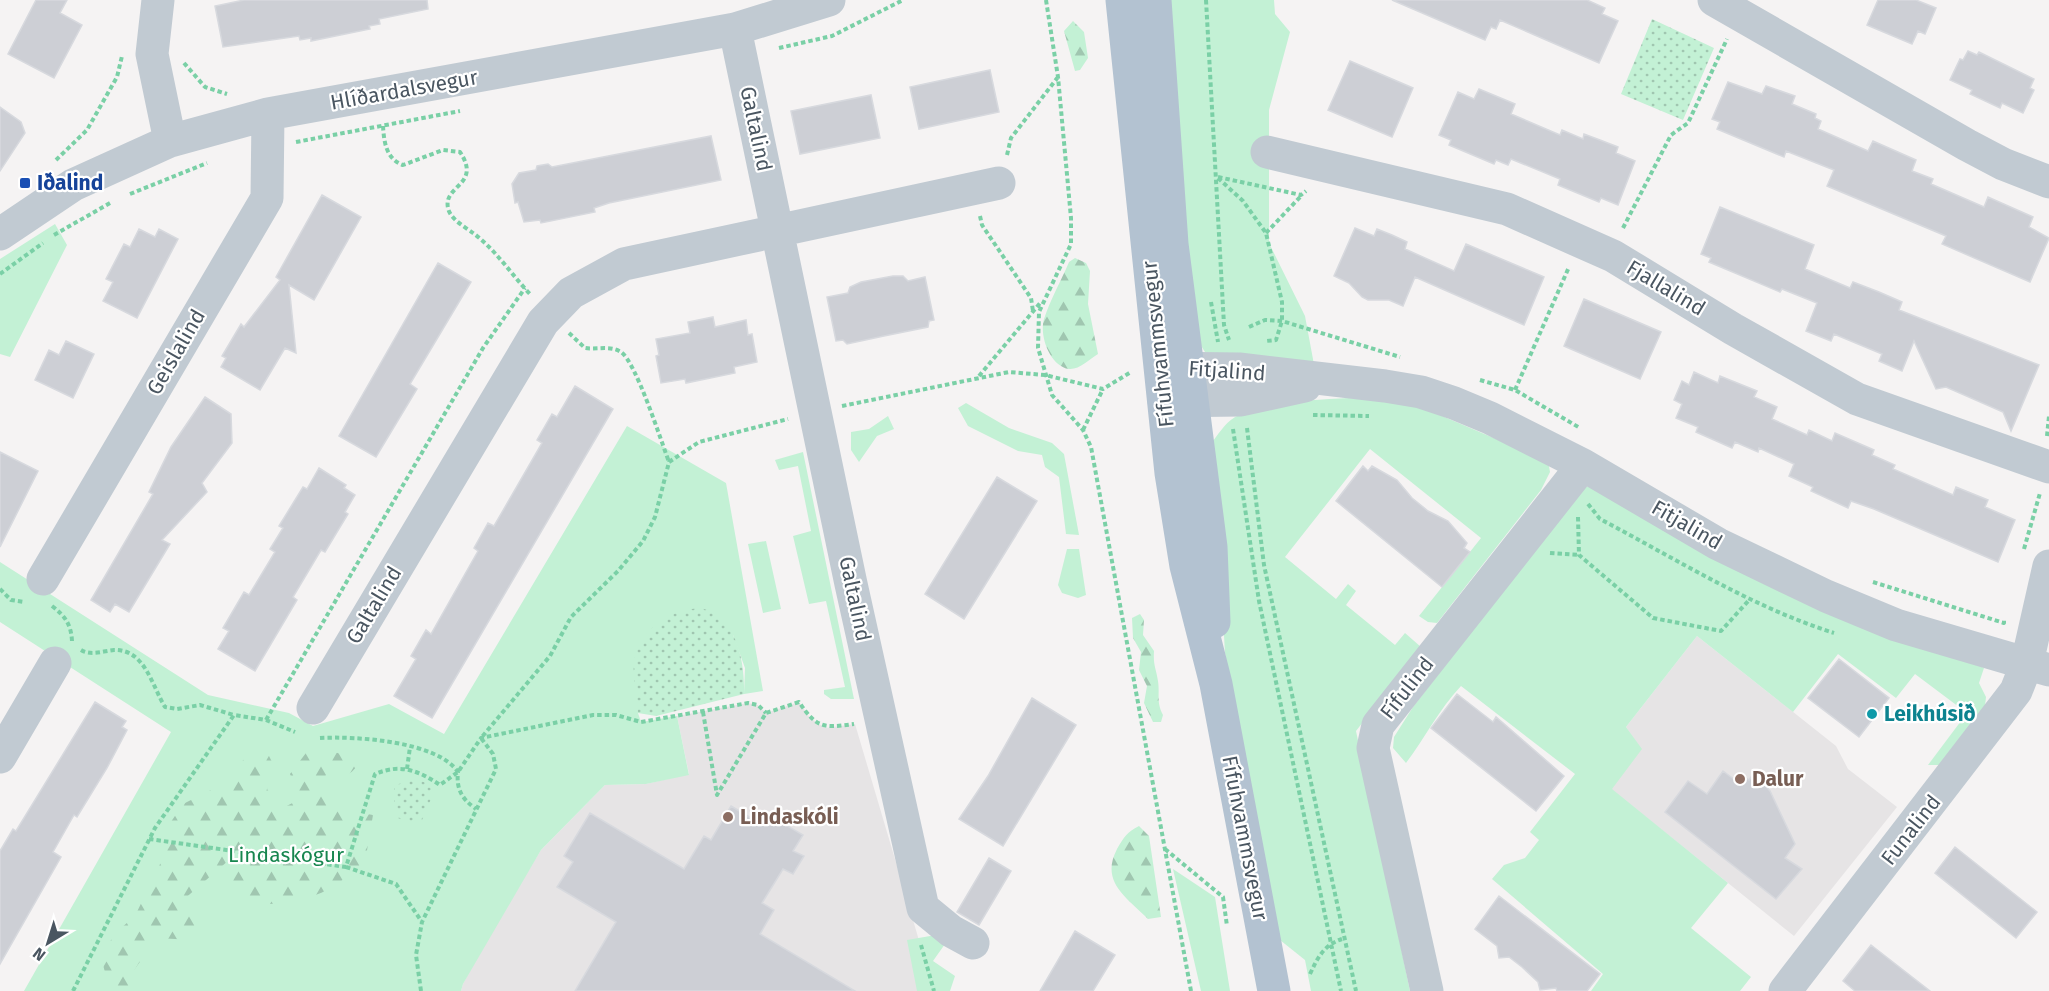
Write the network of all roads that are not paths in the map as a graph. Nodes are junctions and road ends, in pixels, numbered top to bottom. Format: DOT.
graph roads {
  1 [pos="158,0"];
  2 [pos="829,0"];
  3 [pos="1122,0"];
  4 [pos="1143,0"];
  5 [pos="1155,0"];
  6 [pos="1724,6"];
  7 [pos="735,29"];
  8 [pos="1158,67"];
  9 [pos="268,114"];
  10 [pos="170,141"];
  11 [pos="1267,152"];
  12 [pos="2049,182"];
  13 [pos="999,183"];
  14 [pos="778,230"];
  15 [pos="0,234"];
  16 [pos="1160,369"];
  17 [pos="1329,381"];
  18 [pos="1179,401"];
  19 [pos="2043,466"];
  20 [pos="1576,480"];
  21 [pos="2036,561"];
  22 [pos="41,595"];
  23 [pos="55,663"];
  24 [pos="2038,667"];
  25 [pos="311,727"];
  26 [pos="0,758"];
  27 [pos="973,943"];
  28 [pos="1274,991"];
  29 [pos="1427,991"];
  30 [pos="1785,991"];
  1 -- 10 [label="street"];
  2 -- 7 [label="street, Hlíðardalsvegur"];
  3 -- 16 [label="main road, Fífuhvammsvegur"];
  4 -- 8 [label="main road"];
  5 -- 8 [label="main road, Fífuhvammsvegur"];
  6 -- 12 [label="street"];
  7 -- 9 [label="street, Hlíðardalsvegur"];
  7 -- 14 [label="street, Galtalind"];
  8 -- 16 [label="main road, Fífuhvammsvegur"];
  9 -- 10 [label="street, Hlíðardalsvegur"];
  9 -- 22 [label="street, Geislalind"];
  10 -- 15 [label="street, Hlíðardalsvegur"];
  11 -- 19 [label="street, Fjallalind"];
  13 -- 14 [label="street, Galtalind"];
  14 -- 25 [label="street, Galtalind"];
  14 -- 27 [label="street, Galtalind"];
  16 -- 17 [label="street, Fitjalind"];
  16 -- 18 [label="main road, Fífuhvammsvegur"];
  17 -- 18 [label="street, Fitjalind"];
  17 -- 20 [label="street, Fitjalind"];
  18 -- 28 [label="main road, Fífuhvammsvegur"];
  20 -- 24 [label="street, Fitjalind"];
  20 -- 29 [label="street, Fífulind"];
  21 -- 24 [label="street"];
  23 -- 26 [label="street"];
  24 -- 30 [label="street, Funalind"];
}
